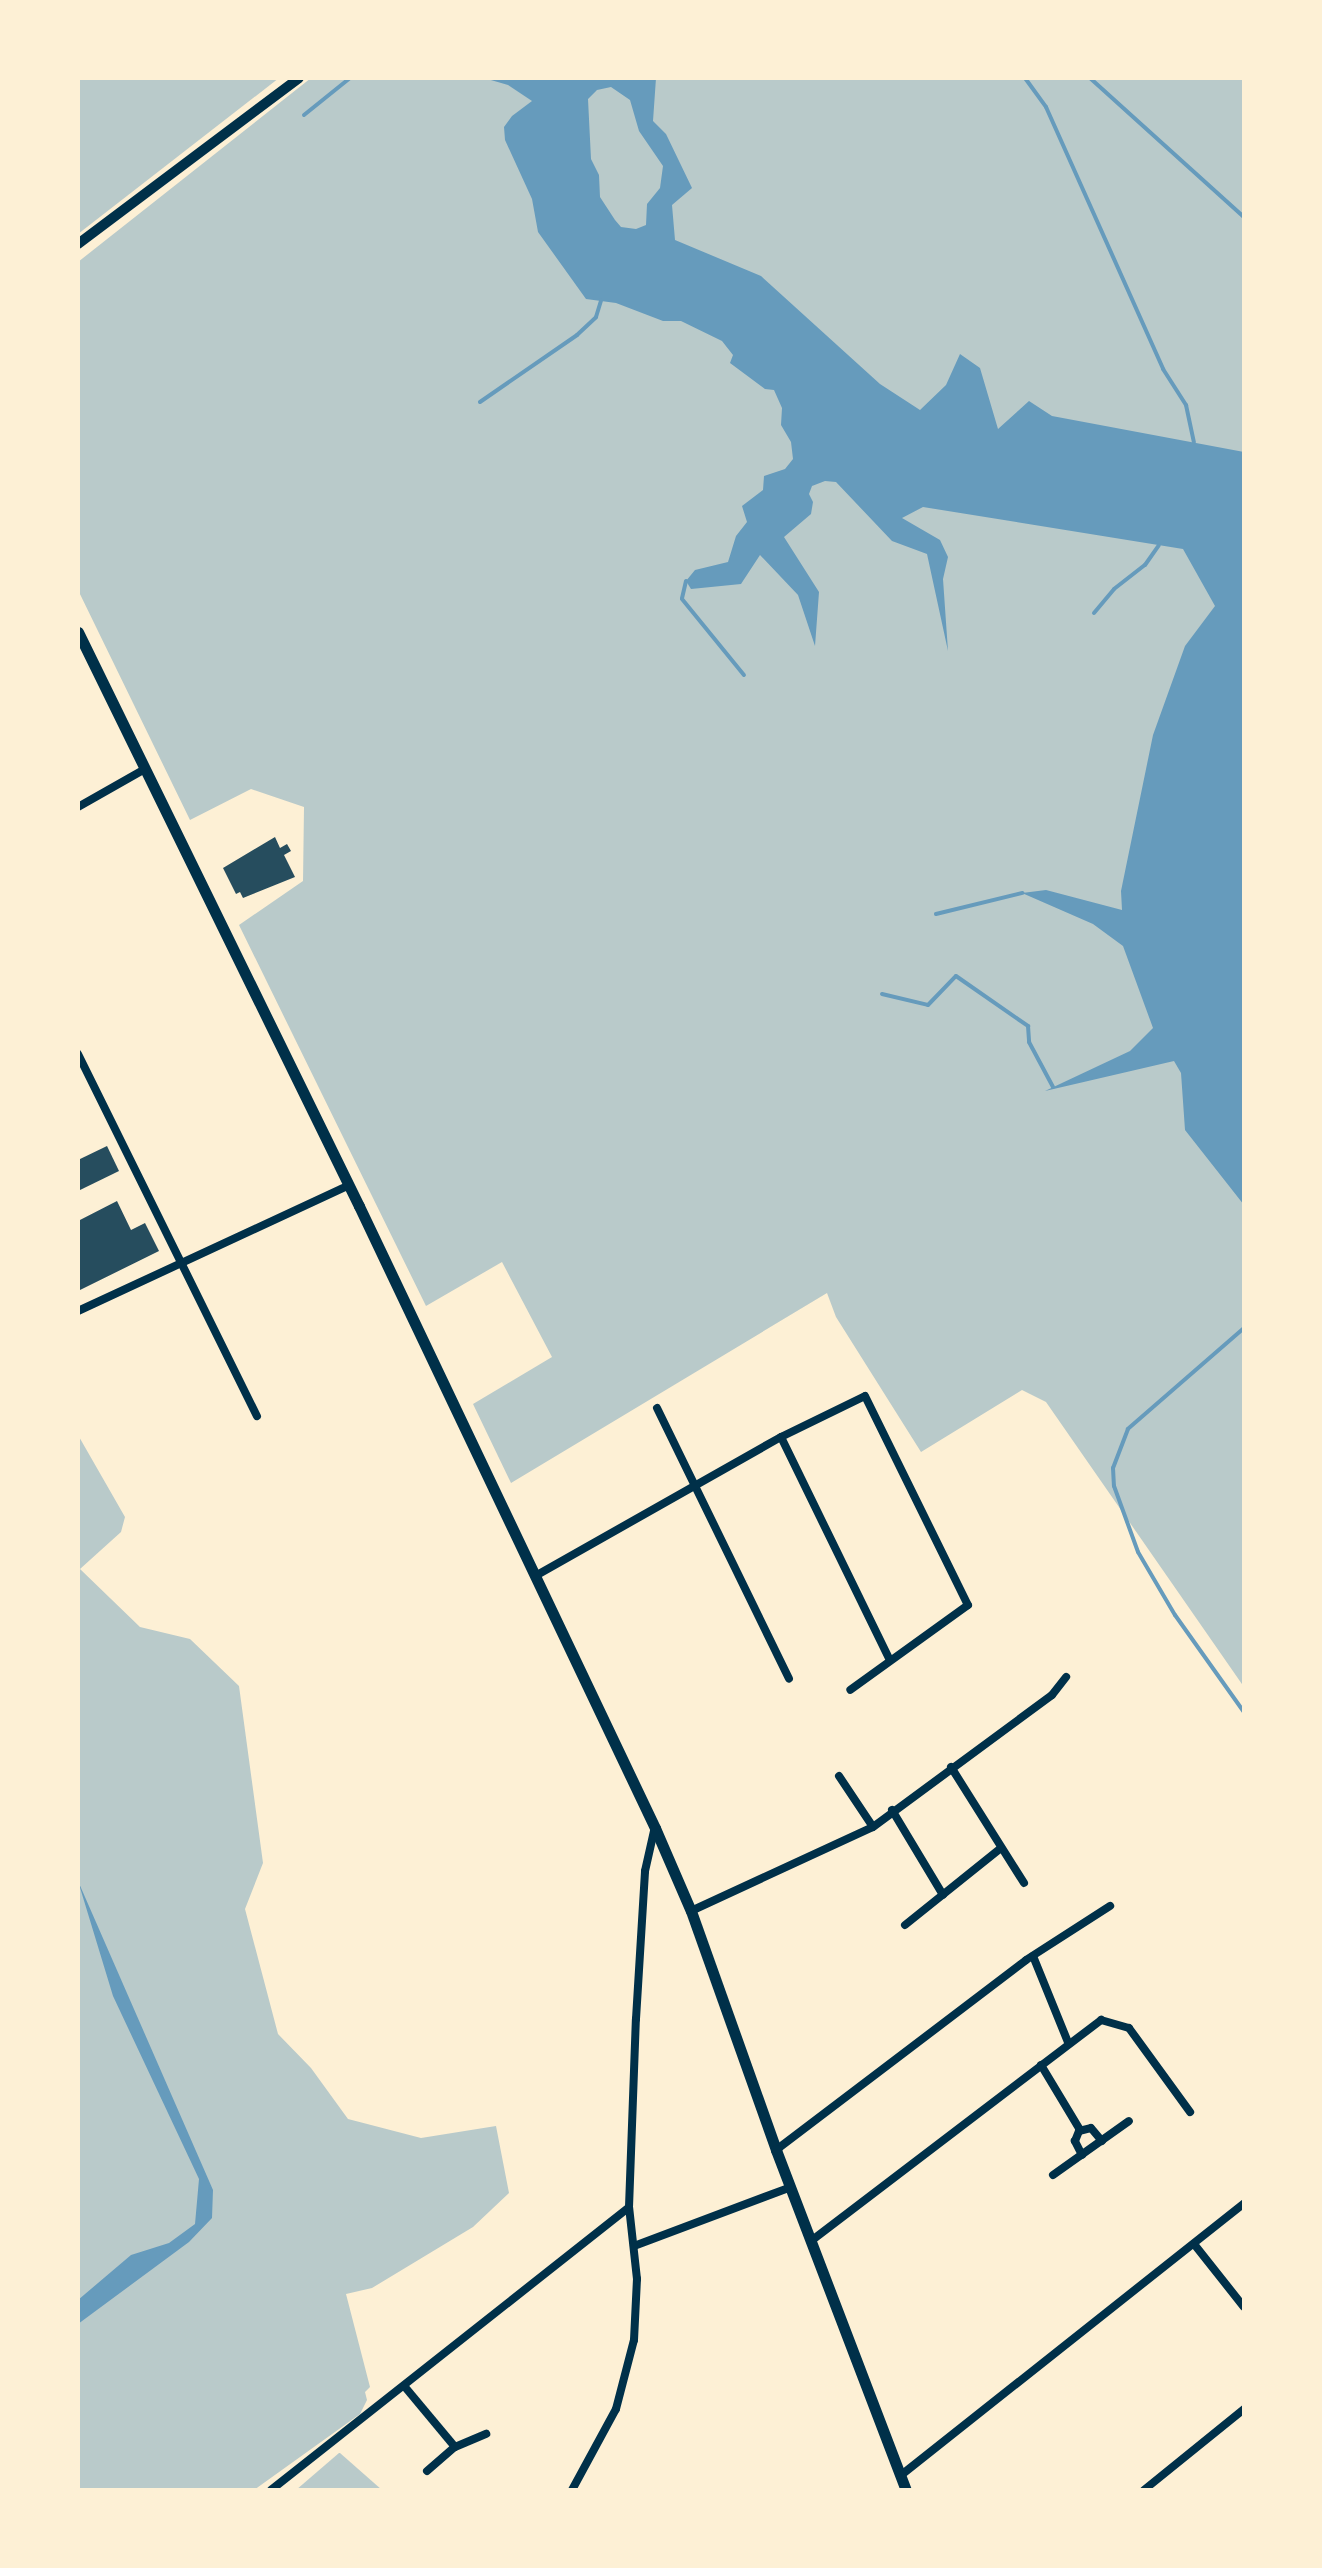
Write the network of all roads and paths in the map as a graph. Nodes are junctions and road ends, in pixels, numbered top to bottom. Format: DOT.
graph roads {
  1 [pos="299,78"];
  2 [pos="78,244"];
  3 [pos="78,632"];
  4 [pos="145,769"];
  5 [pos="78,807"];
  6 [pos="78,1054"];
  7 [pos="349,1185"];
  8 [pos="178,1262"];
  9 [pos="78,1311"];
  10 [pos="657,1408"];
  11 [pos="256,1416"];
  12 [pos="781,1437"];
  13 [pos="693,1486"];
  14 [pos="537,1575"];
  15 [pos="889,1658"];
  16 [pos="1066,1676"];
  17 [pos="790,1680"];
  18 [pos="850,1690"];
  19 [pos="950,1766"];
  20 [pos="839,1776"];
  21 [pos="892,1810"];
  22 [pos="873,1827"];
  23 [pos="655,1828"];
  24 [pos="1000,1848"];
  25 [pos="1024,1884"];
  26 [pos="943,1895"];
  27 [pos="1110,1906"];
  28 [pos="691,1911"];
  29 [pos="906,1925"];
  30 [pos="1033,1956"];
  31 [pos="1068,2042"];
  32 [pos="1041,2065"];
  33 [pos="1190,2112"];
  34 [pos="1130,2121"];
  35 [pos="1080,2130"];
  36 [pos="1102,2140"];
  37 [pos="776,2150"];
  38 [pos="1082,2155"];
  39 [pos="1053,2174"];
  40 [pos="790,2187"];
  41 [pos="1244,2204"];
  42 [pos="630,2207"];
  43 [pos="811,2241"];
  44 [pos="1194,2244"];
  45 [pos="634,2246"];
  46 [pos="1244,2307"];
  47 [pos="405,2387"];
  48 [pos="1244,2409"];
  49 [pos="486,2434"];
  50 [pos="455,2446"];
  51 [pos="427,2471"];
  52 [pos="900,2476"];
  53 [pos="271,2490"];
  54 [pos="572,2490"];
  55 [pos="906,2490"];
  56 [pos="1144,2490"];
  1 -- 2 [label="street"];
  3 -- 4 [label="main road"];
  4 -- 5 [label="street"];
  4 -- 7 [label="main road"];
  6 -- 8 [label="street"];
  7 -- 8 [label="street"];
  7 -- 14 [label="main road"];
  8 -- 9 [label="street"];
  8 -- 11 [label="street"];
  10 -- 13 [label="street"];
  12 -- 13 [label="street"];
  12 -- 15 [label="street"];
  12 -- 15 [label="street"];
  13 -- 14 [label="street"];
  13 -- 17 [label="street"];
  14 -- 23 [label="main road"];
  15 -- 18 [label="street"];
  16 -- 19 [label="street"];
  19 -- 21 [label="street"];
  19 -- 24 [label="street"];
  20 -- 22 [label="street"];
  21 -- 22 [label="street"];
  21 -- 26 [label="street"];
  22 -- 28 [label="street"];
  23 -- 28 [label="main road"];
  23 -- 42 [label="street"];
  24 -- 25 [label="street"];
  24 -- 26 [label="street"];
  26 -- 29 [label="street"];
  27 -- 30 [label="street"];
  28 -- 37 [label="main road"];
  30 -- 31 [label="street"];
  30 -- 37 [label="street"];
  31 -- 32 [label="street"];
  31 -- 33 [label="street"];
  32 -- 35 [label="street"];
  32 -- 43 [label="street"];
  34 -- 36 [label="street"];
  35 -- 36 [label="street"];
  35 -- 38 [label="street"];
  36 -- 38 [label="street"];
  37 -- 40 [label="main road"];
  38 -- 39 [label="street"];
  40 -- 43 [label="main road"];
  40 -- 45 [label="street"];
  41 -- 44 [label="street"];
  42 -- 45 [label="street"];
  42 -- 47 [label="street"];
  43 -- 52 [label="main road"];
  44 -- 46 [label="street"];
  44 -- 52 [label="street"];
  45 -- 54 [label="street"];
  47 -- 50 [label="street"];
  47 -- 53 [label="street"];
  48 -- 56 [label="street"];
  49 -- 50 [label="street"];
  50 -- 51 [label="street"];
  52 -- 55 [label="main road"];
}
